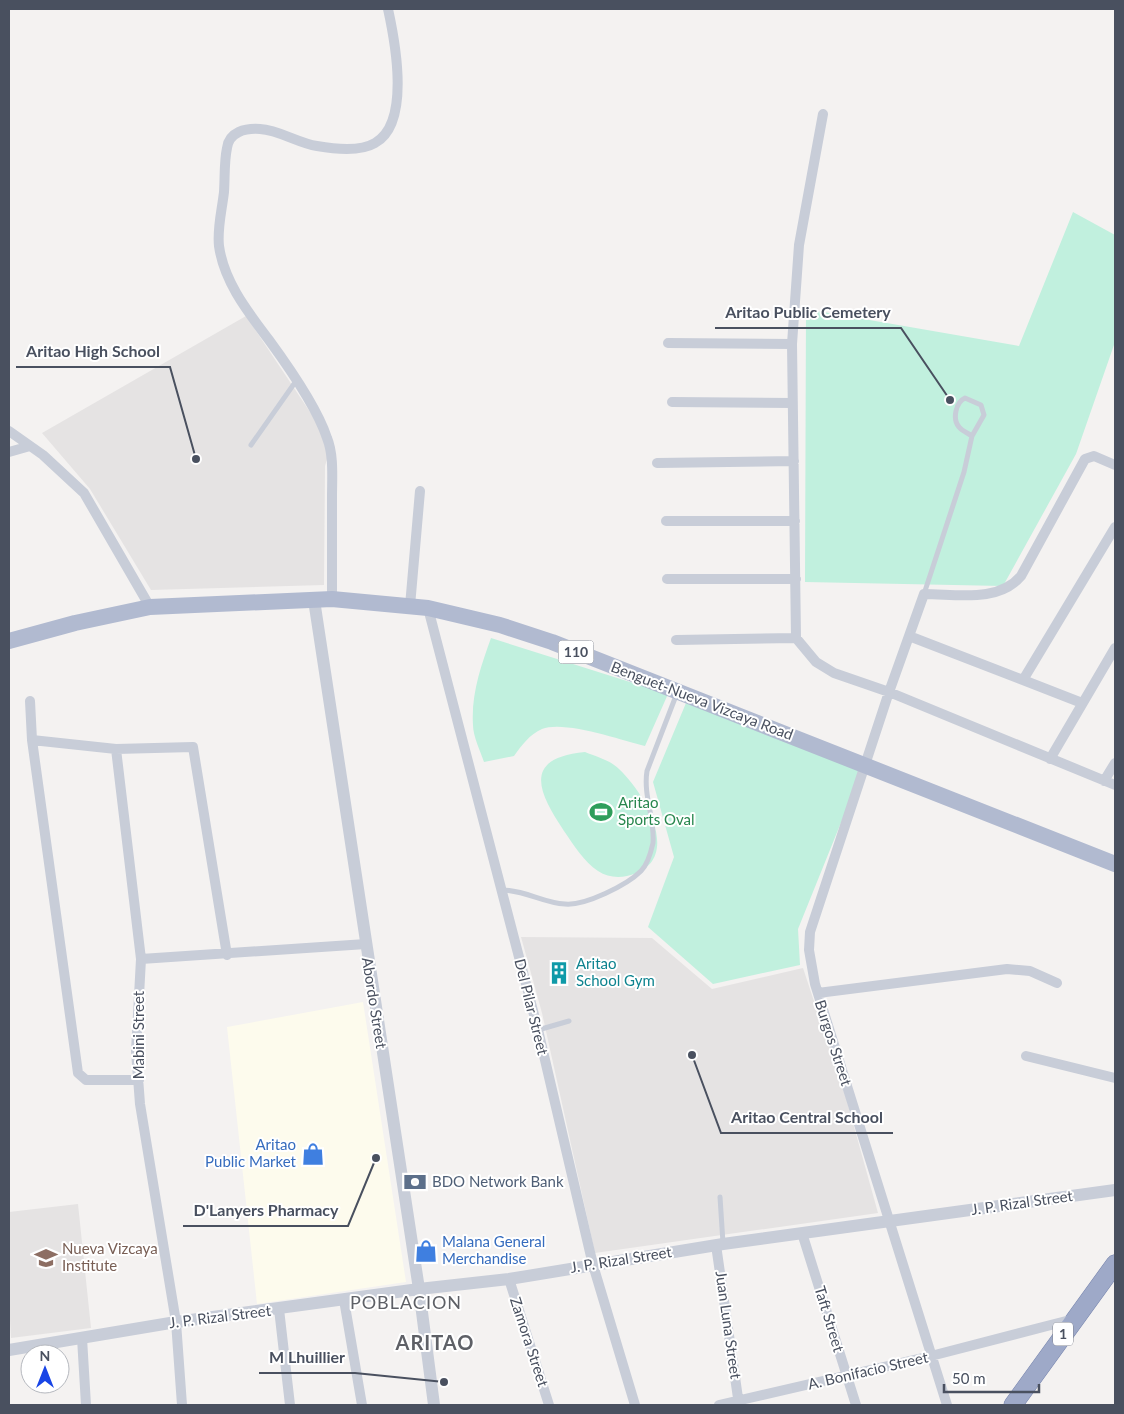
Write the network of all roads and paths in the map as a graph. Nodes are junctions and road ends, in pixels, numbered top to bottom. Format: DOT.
graph roads {
  1 [pos="388,9"];
  2 [pos="823,114"];
  3 [pos="668,343"];
  4 [pos="792,344"];
  5 [pos="296,381"];
  6 [pos="672,402"];
  7 [pos="792,403"];
  8 [pos="9,431"];
  9 [pos="972,436"];
  10 [pos="251,444"];
  11 [pos="30,446"];
  12 [pos="9,452"];
  13 [pos="794,461"];
  14 [pos="657,463"];
  15 [pos="1115,465"];
  16 [pos="420,491"];
  17 [pos="666,521"];
  18 [pos="796,521"];
  19 [pos="1115,528"];
  20 [pos="796,578"];
  21 [pos="667,579"];
  22 [pos="924,594"];
  23 [pos="332,599"];
  24 [pos="314,600"];
  25 [pos="410,606"];
  26 [pos="150,607"];
  27 [pos="428,608"];
  28 [pos="909,636"];
  29 [pos="796,638"];
  30 [pos="676,640"];
  31 [pos="9,641"];
  32 [pos="1115,648"];
  33 [pos="1023,680"];
  34 [pos="678,690"];
  35 [pos="889,692"];
  36 [pos="30,701"];
  37 [pos="1082,703"];
  38 [pos="32,740"];
  39 [pos="116,749"];
  40 [pos="1050,759"];
  41 [pos="1115,763"];
  42 [pos="866,765"];
  43 [pos="1104,781"];
  44 [pos="1115,785"];
  45 [pos="1115,864"];
  46 [pos="502,890"];
  47 [pos="366,944"];
  48 [pos="227,955"];
  49 [pos="141,959"];
  50 [pos="1057,983"];
  51 [pos="818,993"];
  52 [pos="569,1021"];
  53 [pos="538,1030"];
  54 [pos="1026,1056"];
  55 [pos="1115,1078"];
  56 [pos="139,1080"];
  57 [pos="1115,1190"];
  58 [pos="720,1197"];
  59 [pos="891,1222"];
  60 [pos="802,1233"];
  61 [pos="720,1244"];
  62 [pos="1115,1264"];
  63 [pos="594,1265"];
  64 [pos="509,1279"];
  65 [pos="418,1288"];
  66 [pos="344,1300"];
  67 [pos="279,1310"];
  68 [pos="1074,1319"];
  69 [pos="176,1322"];
  70 [pos="82,1338"];
  71 [pos="9,1350"];
  72 [pos="930,1356"];
  73 [pos="846,1375"];
  74 [pos="739,1403"];
  75 [pos="86,1405"];
  76 [pos="182,1405"];
  77 [pos="290,1405"];
  78 [pos="362,1405"];
  79 [pos="434,1405"];
  80 [pos="549,1405"];
  81 [pos="635,1405"];
  82 [pos="719,1405"];
  83 [pos="856,1405"];
  84 [pos="947,1405"];
  85 [pos="1013,1405"];
  1 -- 5 [label="street"];
  2 -- 4 [label="street"];
  3 -- 4 [label="street"];
  4 -- 7 [label="street"];
  5 -- 10 [label="lane"];
  5 -- 23 [label="street"];
  6 -- 7 [label="street"];
  7 -- 13 [label="street"];
  8 -- 11 [label="street"];
  9 -- 9 [label="lane"];
  9 -- 22 [label="lane"];
  11 -- 12 [label="street"];
  11 -- 26 [label="street"];
  13 -- 14 [label="street"];
  13 -- 18 [label="street"];
  15 -- 22 [label="street"];
  16 -- 25 [label="street"];
  17 -- 18 [label="street"];
  18 -- 20 [label="street"];
  19 -- 33 [label="street"];
  20 -- 21 [label="street"];
  20 -- 29 [label="street"];
  22 -- 28 [label="street, Burgos Street"];
  23 -- 24 [label="main road, Benguet-Nueva Vizcaya Road / 110"];
  23 -- 25 [label="main road, Benguet-Nueva Vizcaya Road / 110"];
  24 -- 26 [label="main road, Benguet-Nueva Vizcaya Road / 110"];
  24 -- 47 [label="street, Abordo Street"];
  25 -- 27 [label="main road, Benguet-Nueva Vizcaya Road / 110"];
  26 -- 31 [label="main road, Benguet-Nueva Vizcaya Road / 110"];
  27 -- 34 [label="main road, Benguet-Nueva Vizcaya Road / 110"];
  27 -- 46 [label="street, Del Pilar Street"];
  28 -- 33 [label="street"];
  28 -- 35 [label="street, Burgos Street"];
  29 -- 30 [label="street"];
  29 -- 35 [label="street"];
  32 -- 37 [label="street"];
  33 -- 37 [label="street"];
  34 -- 42 [label="main road, Benguet-Nueva Vizcaya Road / 110"];
  34 -- 46 [label="lane"];
  35 -- 40 [label="street"];
  35 -- 42 [label="street, Burgos Street"];
  36 -- 38 [label="street"];
  37 -- 40 [label="street"];
  38 -- 39 [label="street"];
  38 -- 56 [label="street"];
  39 -- 48 [label="street"];
  39 -- 49 [label="street, Mabini Street"];
  40 -- 43 [label="street"];
  41 -- 43 [label="street"];
  42 -- 45 [label="main road, Benguet-Nueva Vizcaya Road / 110"];
  42 -- 51 [label="street, Burgos Street"];
  43 -- 44 [label="street"];
  46 -- 53 [label="street, Del Pilar Street"];
  47 -- 48 [label="street"];
  47 -- 65 [label="street, Abordo Street"];
  48 -- 49 [label="street"];
  49 -- 56 [label="street, Mabini Street"];
  50 -- 51 [label="street"];
  51 -- 59 [label="street, Burgos Street"];
  52 -- 53 [label="lane"];
  53 -- 63 [label="street, Del Pilar Street"];
  54 -- 55 [label="street"];
  56 -- 69 [label="street, Mabini Street"];
  57 -- 59 [label="street, J. P. Rizal Street"];
  58 -- 61 [label="lane"];
  59 -- 60 [label="street, J. P. Rizal Street"];
  59 -- 72 [label="street, Burgos Street"];
  60 -- 61 [label="street, J. P. Rizal Street"];
  60 -- 73 [label="street, Taft Street"];
  61 -- 63 [label="street, J. P. Rizal Street"];
  61 -- 74 [label="street, Juan Luna Street"];
  62 -- 68 [label="highway, 1"];
  63 -- 64 [label="street, J. P. Rizal Street"];
  63 -- 81 [label="street, Del Pilar Street"];
  64 -- 65 [label="street, J. P. Rizal Street"];
  64 -- 80 [label="street, Zamora Street"];
  65 -- 66 [label="street, J. P. Rizal Street"];
  65 -- 79 [label="street, Abordo Street"];
  66 -- 67 [label="street, J. P. Rizal Street"];
  66 -- 78 [label="street"];
  67 -- 69 [label="street, J. P. Rizal Street"];
  67 -- 77 [label="street"];
  68 -- 72 [label="street, A. Bonifacio Street"];
  68 -- 85 [label="highway, 1"];
  69 -- 70 [label="street, J. P. Rizal Street"];
  69 -- 76 [label="street, Mabini Street"];
  70 -- 71 [label="street, J. P. Rizal Street"];
  70 -- 75 [label="street"];
  72 -- 73 [label="street, A. Bonifacio Street"];
  72 -- 84 [label="street, Burgos Street"];
  73 -- 74 [label="street, A. Bonifacio Street"];
  73 -- 83 [label="street, Taft Street"];
  74 -- 82 [label="street, A. Bonifacio Street"];
}
